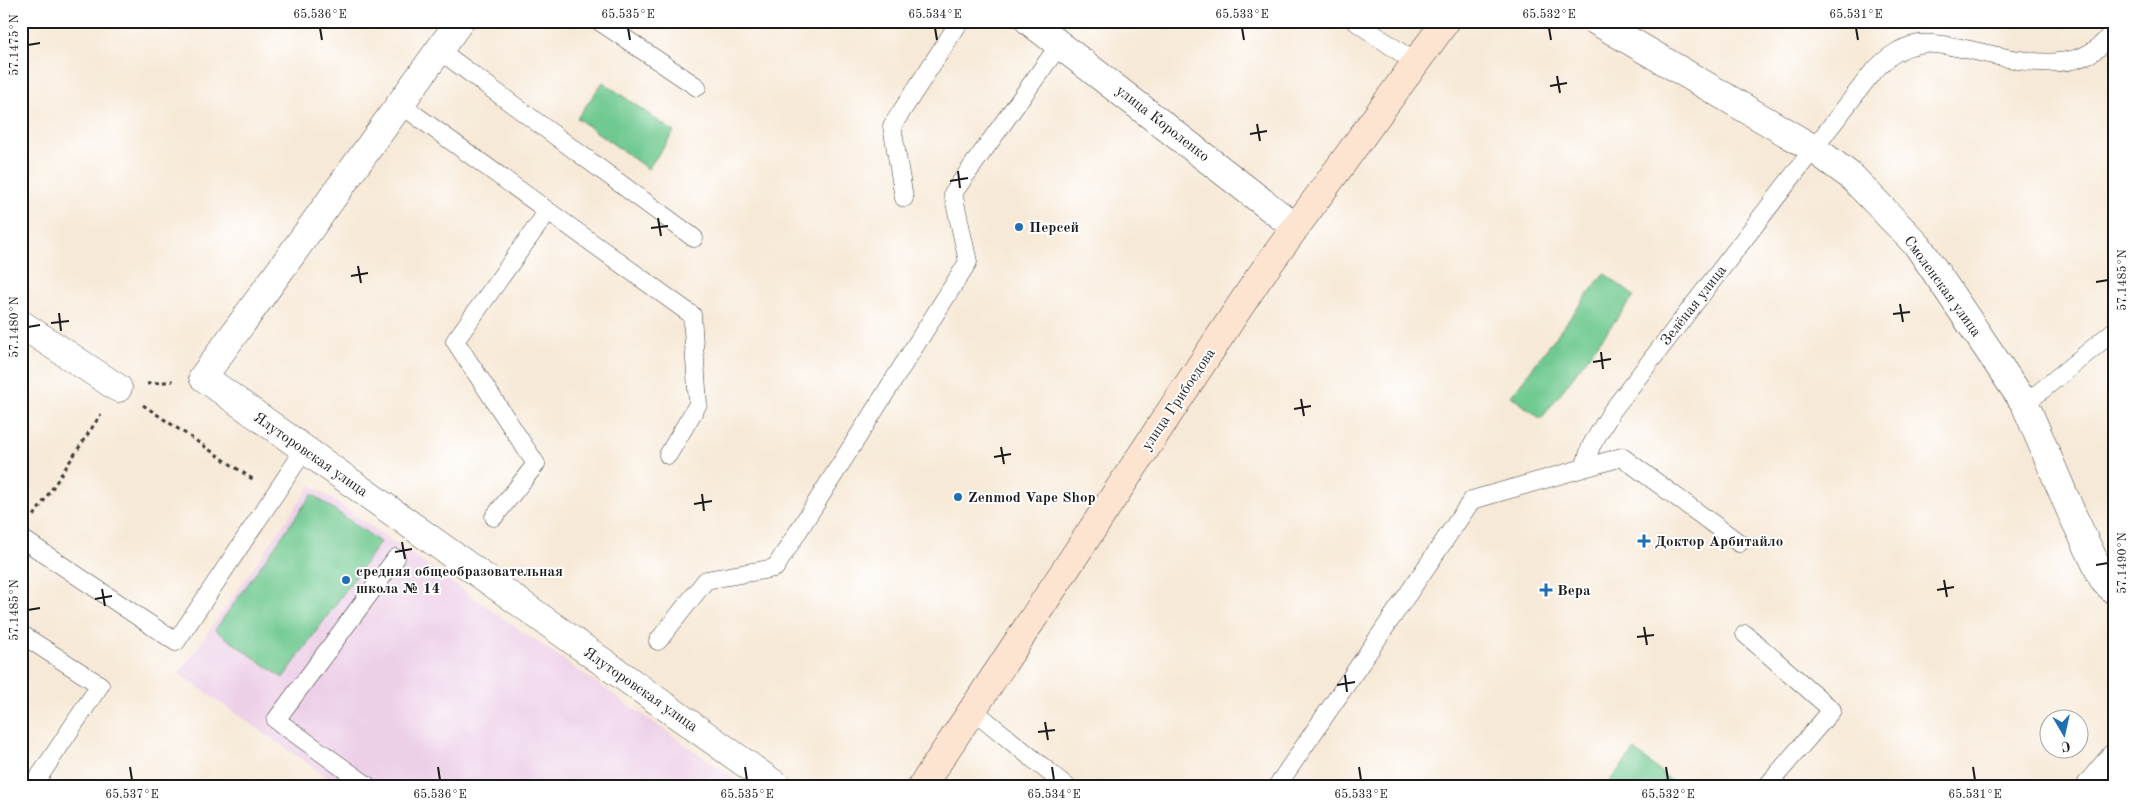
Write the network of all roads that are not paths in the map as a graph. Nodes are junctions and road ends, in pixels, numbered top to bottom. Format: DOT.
graph roads {
  1 [pos="460,21"];
  2 [pos="599,21"];
  3 [pos="960,21"];
  4 [pos="1029,21"];
  5 [pos="1355,21"];
  6 [pos="1446,21"];
  7 [pos="1596,21"];
  8 [pos="2115,26"];
  9 [pos="1060,44"];
  10 [pos="439,50"];
  11 [pos="1416,62"];
  12 [pos="697,87"];
  13 [pos="400,104"];
  14 [pos="1814,149"];
  15 [pos="904,198"];
  16 [pos="548,211"];
  17 [pos="1295,227"];
  18 [pos="694,238"];
  19 [pos="21,324"];
  20 [pos="2115,330"];
  21 [pos="118,388"];
  22 [pos="2025,404"];
  23 [pos="305,449"];
  24 [pos="668,455"];
  25 [pos="1584,468"];
  26 [pos="494,517"];
  27 [pos="21,538"];
  28 [pos="1739,543"];
  29 [pos="396,558"];
  30 [pos="2115,591"];
  31 [pos="21,634"];
  32 [pos="1745,634"];
  33 [pos="658,641"];
  34 [pos="972,709"];
  35 [pos="2115,757"];
  36 [pos="33,786"];
  37 [pos="368,786"];
  38 [pos="777,786"];
  39 [pos="922,786"];
  40 [pos="1066,786"];
  41 [pos="1277,786"];
  42 [pos="1767,786"];
  43 [pos="2091,786"];
  1 -- 10 [label="street"];
  2 -- 12 [label="lane"];
  3 -- 15 [label="lane"];
  4 -- 9 [label="street, улица Короленко"];
  5 -- 11 [label="lane"];
  6 -- 11 [label="street, улица Грибоедова"];
  7 -- 14 [label="street, Смоленская улица"];
  8 -- 14 [label="lane, Зелёная улица"];
  9 -- 17 [label="street, улица Короленко"];
  9 -- 33 [label="lane"];
  10 -- 13 [label="street"];
  10 -- 18 [label="lane"];
  11 -- 17 [label="street, улица Грибоедова"];
  13 -- 16 [label="lane"];
  13 -- 23 [label="street, Ялуторовская улица"];
  14 -- 22 [label="street, Смоленская улица"];
  14 -- 25 [label="lane, Зелёная улица"];
  16 -- 24 [label="lane"];
  16 -- 26 [label="lane"];
  17 -- 34 [label="street, улица Грибоедова"];
  19 -- 21 [label="street"];
  20 -- 22 [label="lane"];
  22 -- 30 [label="street, Смоленская улица"];
  23 -- 27 [label="lane"];
  23 -- 38 [label="street, Ялуторовская улица"];
  25 -- 28 [label="lane"];
  25 -- 41 [label="lane"];
  29 -- 37 [label="lane"];
  31 -- 36 [label="lane"];
  32 -- 42 [label="lane"];
  34 -- 39 [label="street, улица Грибоедова"];
  34 -- 40 [label="lane"];
  35 -- 43 [label="street"];
}
